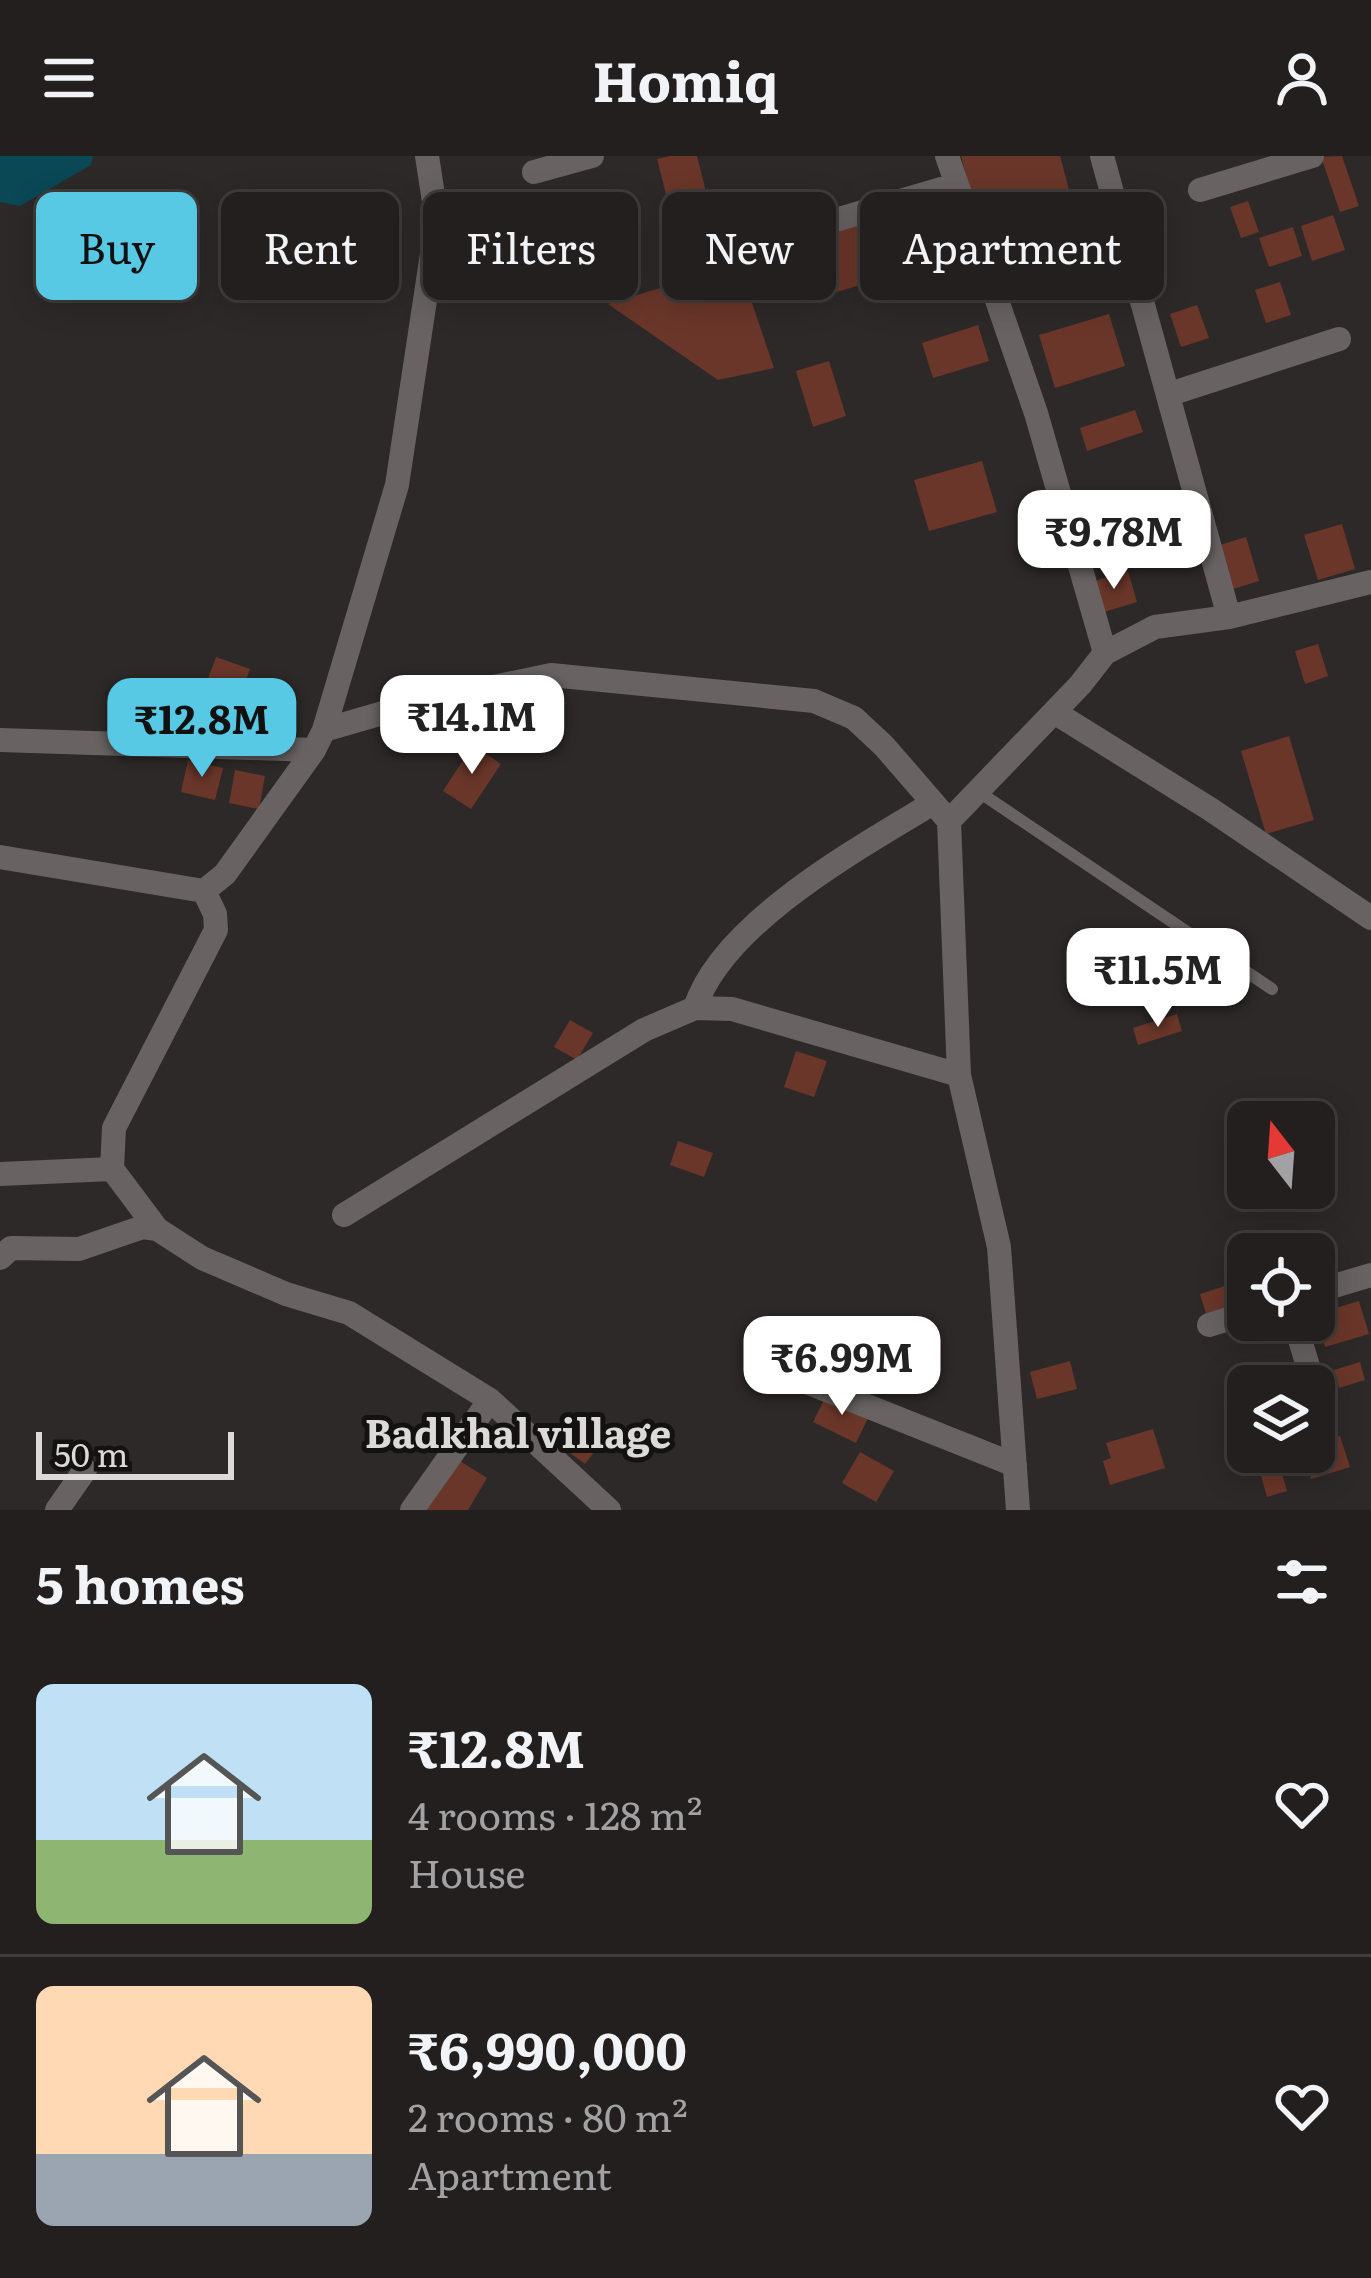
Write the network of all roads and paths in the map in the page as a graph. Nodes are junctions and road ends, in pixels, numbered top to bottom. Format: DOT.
graph roads {
  1 [pos="427,156"];
  2 [pos="592,156"];
  3 [pos="946,156"];
  4 [pos="1102,156"];
  5 [pos="1312,156"];
  6 [pos="534,172"];
  7 [pos="955,185"];
  8 [pos="1200,190"];
  9 [pos="836,220"];
  10 [pos="1340,339"];
  11 [pos="1170,394"];
  12 [pos="1371,582"];
  13 [pos="1229,616"];
  14 [pos="1105,653"];
  15 [pos="1054,712"];
  16 [pos="0,740"];
  17 [pos="319,740"];
  18 [pos="979,792"];
  19 [pos="941,812"];
  20 [pos="0,857"];
  21 [pos="204,891"];
  22 [pos="1371,918"];
  23 [pos="1272,989"];
  24 [pos="695,1008"];
  25 [pos="958,1075"];
  26 [pos="112,1169"];
  27 [pos="0,1174"];
  28 [pos="344,1215"];
  29 [pos="158,1229"];
  30 [pos="0,1258"];
  31 [pos="1371,1275"];
  32 [pos="1335,1286"];
  33 [pos="1227,1319"];
  34 [pos="1209,1325"];
  35 [pos="779,1371"];
  36 [pos="490,1400"];
  37 [pos="1015,1465"];
  38 [pos="85,1470"];
  39 [pos="57,1510"];
  40 [pos="412,1510"];
  41 [pos="609,1510"];
  42 [pos="1018,1510"];
  1 -- 17 [label="street"];
  2 -- 6 [label="street"];
  3 -- 7 [label="street"];
  4 -- 11 [label="street"];
  5 -- 8 [label="street"];
  7 -- 9 [label="street"];
  7 -- 14 [label="street"];
  10 -- 11 [label="street"];
  11 -- 13 [label="street"];
  12 -- 13 [label="street"];
  13 -- 14 [label="street"];
  14 -- 15 [label="street"];
  15 -- 18 [label="street"];
  15 -- 22 [label="street"];
  16 -- 17 [label="street"];
  17 -- 19 [label="street"];
  17 -- 21 [label="street"];
  18 -- 19 [label="street"];
  18 -- 23 [label="lane"];
  19 -- 24 [label="street"];
  19 -- 25 [label="street"];
  20 -- 21 [label="street"];
  21 -- 26 [label="street"];
  24 -- 25 [label="street"];
  24 -- 28 [label="street"];
  25 -- 37 [label="street"];
  26 -- 27 [label="street"];
  26 -- 29 [label="street"];
  29 -- 30 [label="street"];
  29 -- 36 [label="street"];
  31 -- 32 [label="street"];
  33 -- 34 [label="street"];
  35 -- 37 [label="street"];
  36 -- 40 [label="street"];
  36 -- 41 [label="street"];
  37 -- 42 [label="street"];
  38 -- 39 [label="street"];
}
